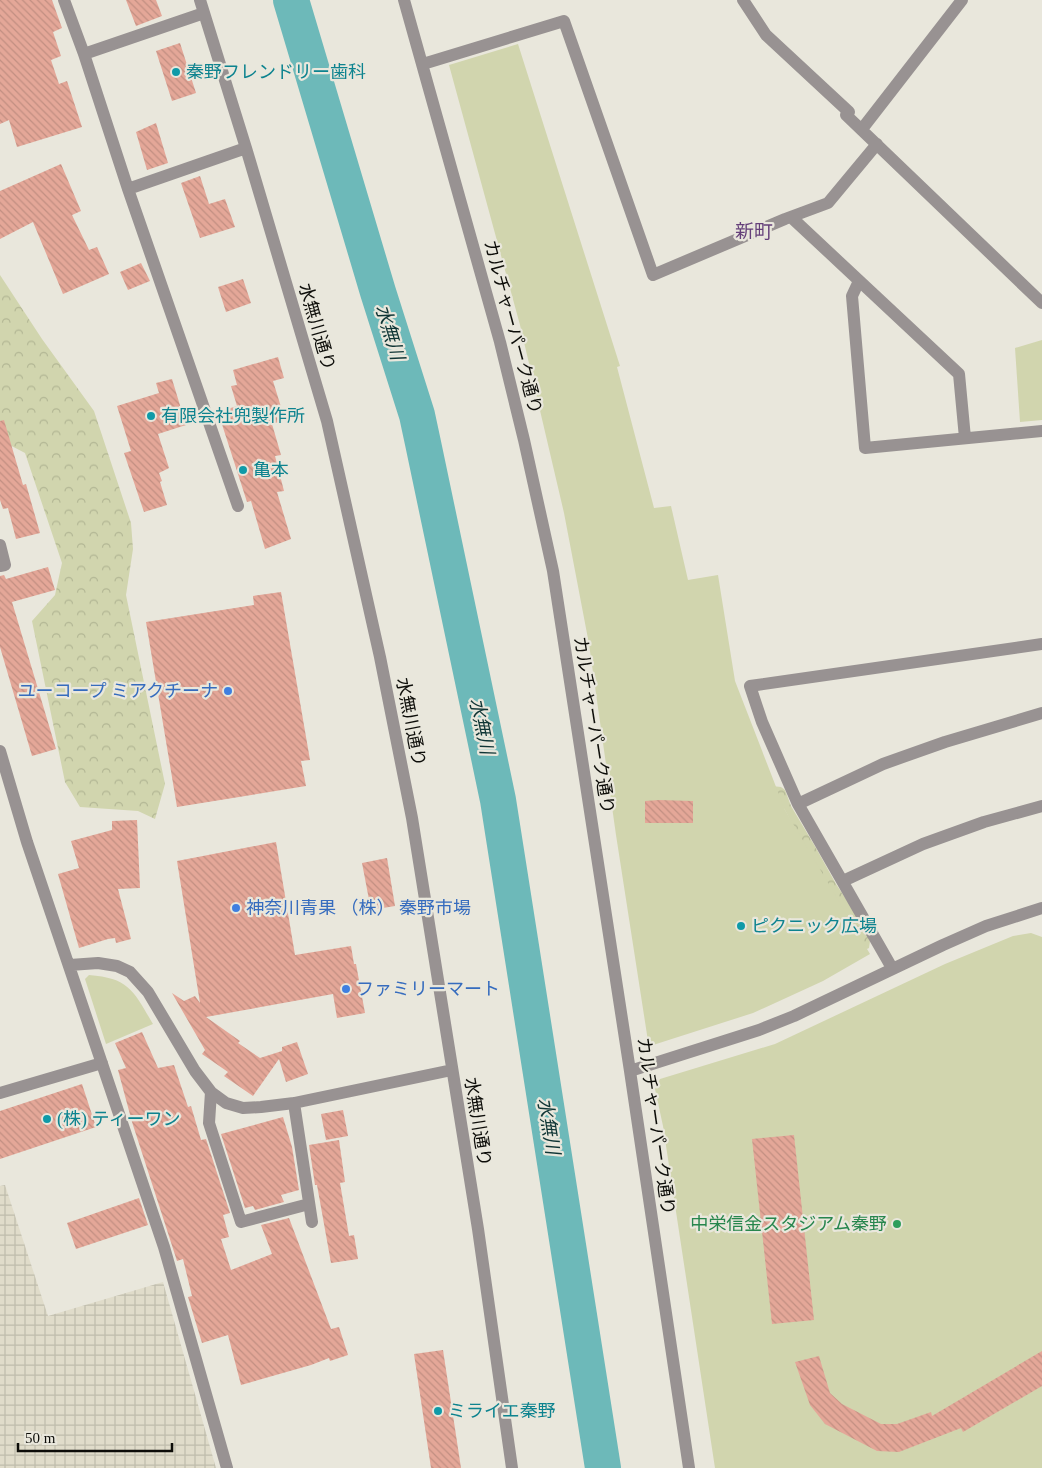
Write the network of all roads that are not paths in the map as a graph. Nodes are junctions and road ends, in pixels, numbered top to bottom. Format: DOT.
graph roads {
  1 [pos="64,0"];
  2 [pos="200,0"];
  3 [pos="404,0"];
  4 [pos="743,0"];
  5 [pos="962,0"];
  6 [pos="204,12"];
  7 [pos="84,54"];
  8 [pos="423,64"];
  9 [pos="862,129"];
  10 [pos="877,144"];
  11 [pos="246,148"];
  12 [pos="128,189"];
  13 [pos="791,218"];
  14 [pos="859,281"];
  15 [pos="1042,303"];
  16 [pos="1042,431"];
  17 [pos="965,438"];
  18 [pos="238,506"];
  19 [pos="0,545"];
  20 [pos="0,566"];
  21 [pos="1042,644"];
  22 [pos="1042,713"];
  23 [pos="0,751"];
  24 [pos="798,804"];
  25 [pos="1042,806"];
  26 [pos="843,881"];
  27 [pos="1042,908"];
  28 [pos="70,965"];
  29 [pos="892,968"];
  30 [pos="102,1063"];
  31 [pos="452,1070"];
  32 [pos="630,1071"];
  33 [pos="211,1092"];
  34 [pos="0,1093"];
  35 [pos="294,1103"];
  36 [pos="309,1204"];
  37 [pos="312,1222"];
  38 [pos="227,1468"];
  39 [pos="512,1468"];
  40 [pos="689,1468"];
  1 -- 7 [label="street"];
  2 -- 6 [label="street, 水無川通り"];
  3 -- 8 [label="street, カルチャーパーク通り"];
  4 -- 9 [label="street"];
  5 -- 9 [label="street"];
  6 -- 7 [label="street"];
  6 -- 11 [label="street, 水無川通り"];
  7 -- 12 [label="street"];
  8 -- 13 [label="street"];
  8 -- 32 [label="street, カルチャーパーク通り"];
  9 -- 10 [label="street"];
  10 -- 13 [label="street"];
  10 -- 15 [label="street"];
  11 -- 12 [label="street"];
  11 -- 31 [label="street, 水無川通り"];
  12 -- 18 [label="street"];
  13 -- 14 [label="street"];
  14 -- 17 [label="street"];
  14 -- 17 [label="street"];
  16 -- 17 [label="street"];
  19 -- 20 [label="street"];
  21 -- 24 [label="street"];
  22 -- 24 [label="street"];
  23 -- 28 [label="street"];
  24 -- 26 [label="street"];
  25 -- 26 [label="street"];
  26 -- 29 [label="street"];
  27 -- 29 [label="street"];
  28 -- 30 [label="street"];
  28 -- 33 [label="street"];
  29 -- 32 [label="street"];
  30 -- 34 [label="street"];
  30 -- 38 [label="street"];
  31 -- 35 [label="street"];
  31 -- 39 [label="street, 水無川通り"];
  32 -- 40 [label="street, カルチャーパーク通り"];
  33 -- 35 [label="street"];
  33 -- 36 [label="street"];
  35 -- 36 [label="street"];
  36 -- 37 [label="street"];
}
